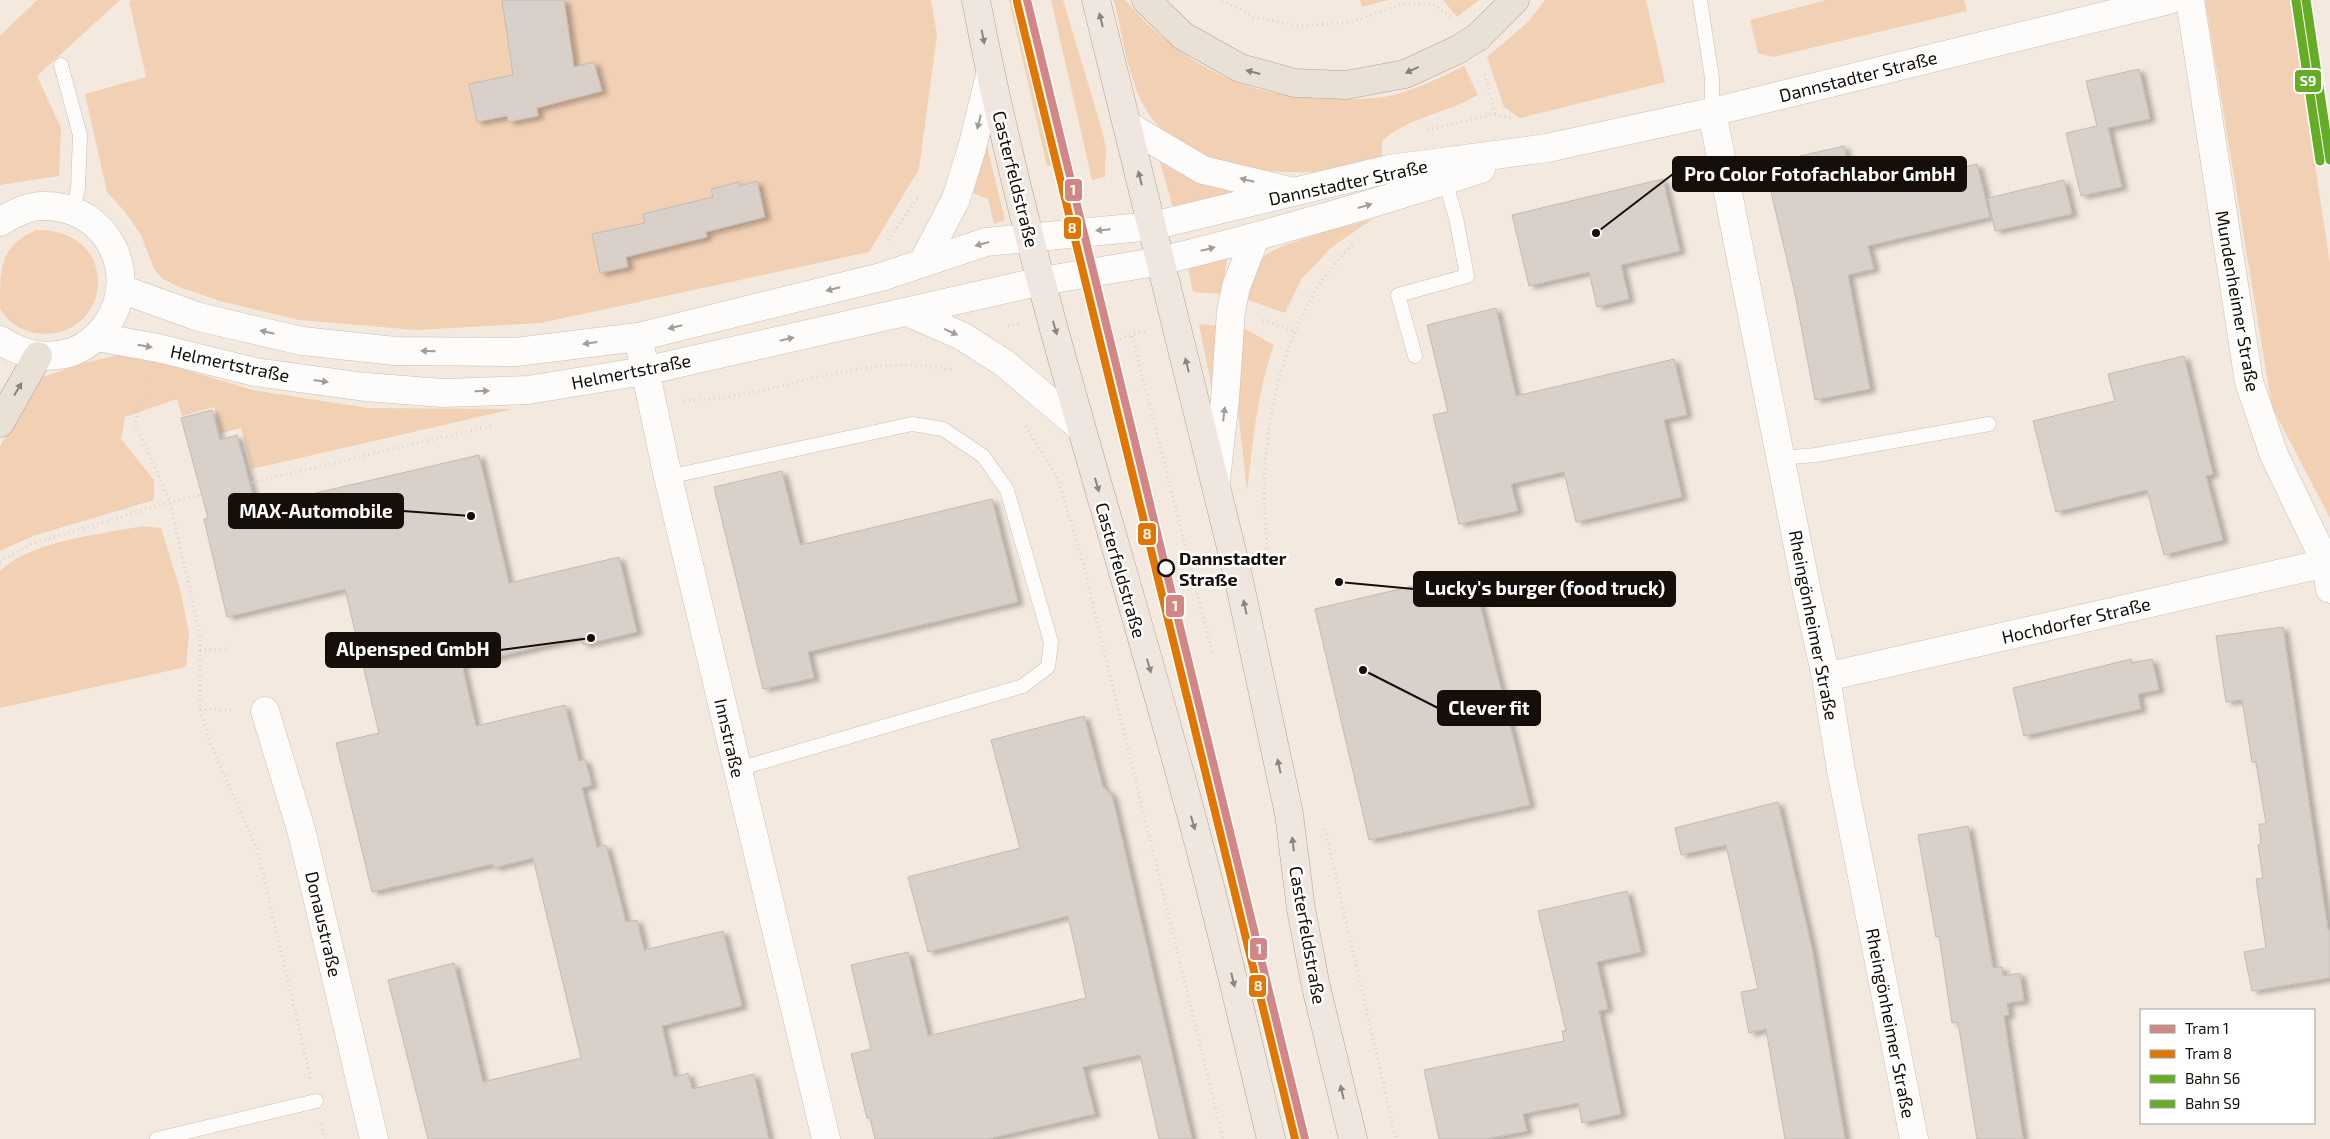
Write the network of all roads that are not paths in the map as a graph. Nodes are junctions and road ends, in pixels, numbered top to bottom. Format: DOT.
graph roads {
  1 [pos="976,0"];
  2 [pos="1096,0"];
  3 [pos="1146,0"];
  4 [pos="1515,0"];
  5 [pos="1700,0"];
  6 [pos="2168,0"];
  7 [pos="2190,0"];
  8 [pos="61,65"];
  9 [pos="990,74"];
  10 [pos="1712,112"];
  11 [pos="1127,125"];
  12 [pos="1442,172"];
  13 [pos="1294,192"];
  14 [pos="73,210"];
  15 [pos="0,222"];
  16 [pos="1152,226"];
  17 [pos="1030,238"];
  18 [pos="1255,238"];
  19 [pos="1161,260"];
  20 [pos="923,262"];
  21 [pos="1042,281"];
  22 [pos="121,288"];
  23 [pos="907,312"];
  24 [pos="638,336"];
  25 [pos="97,337"];
  26 [pos="0,340"];
  27 [pos="38,356"];
  28 [pos="1415,356"];
  29 [pos="644,371"];
  30 [pos="0,423"];
  31 [pos="1989,424"];
  32 [pos="1080,427"];
  33 [pos="1780,458"];
  34 [pos="668,477"];
  35 [pos="1216,480"];
  36 [pos="2328,576"];
  37 [pos="1826,677"];
  38 [pos="265,711"];
  39 [pos="738,769"];
  40 [pos="316,1101"];
  41 [pos="157,1139"];
  42 [pos="374,1139"];
  43 [pos="826,1139"];
  44 [pos="1271,1139"];
  45 [pos="1353,1139"];
  46 [pos="1914,1139"];
  1 -- 9 [label="main road, Casterfeldstraße, one-way"];
  11 -- 2 [label="main road, Casterfeldstraße, one-way"];
  4 -- 3 [label="highway, one-way"];
  5 -- 10 [label="lane"];
  6 -- 10 [label="street, Dannstadter Straße"];
  7 -- 36 [label="street, Mundenheimer Straße"];
  8 -- 14 [label="lane"];
  9 -- 17 [label="main road, Casterfeldstraße"];
  9 -- 20 [label="street, one-way"];
  10 -- 12 [label="street, Dannstadter Straße"];
  10 -- 33 [label="street, Rheingönheimer Straße"];
  13 -- 11 [label="street, one-way"];
  16 -- 11 [label="main road, Casterfeldstraße, one-way"];
  12 -- 13 [label="street, Dannstadter Straße"];
  18 -- 12 [label="street, Dannstadter Straße, one-way"];
  12 -- 28 [label="lane"];
  13 -- 16 [label="street, Dannstadter Straße"];
  14 -- 15 [label="street"];
  14 -- 22 [label="street"];
  16 -- 17 [label="street, Helmertstraße, one-way"];
  16 -- 19 [label="main road, Casterfeldstraße"];
  17 -- 20 [label="street, Helmertstraße, one-way"];
  17 -- 21 [label="main road, Casterfeldstraße"];
  19 -- 18 [label="street, Dannstadter Straße, one-way"];
  35 -- 18 [label="street, one-way"];
  19 -- 21 [label="street, Helmertstraße"];
  35 -- 19 [label="main road, Casterfeldstraße, one-way"];
  20 -- 24 [label="street, Helmertstraße, one-way"];
  21 -- 23 [label="street, Helmertstraße"];
  21 -- 32 [label="main road, Casterfeldstraße, one-way"];
  24 -- 22 [label="street, Helmertstraße, one-way"];
  22 -- 25 [label="street"];
  29 -- 23 [label="street, Helmertstraße, one-way"];
  23 -- 32 [label="street, one-way"];
  24 -- 29 [label="street, Innstraße"];
  25 -- 27 [label="street"];
  25 -- 29 [label="street, Helmertstraße, one-way"];
  26 -- 27 [label="street"];
  30 -- 27 [label="highway, one-way"];
  29 -- 34 [label="street, Innstraße"];
  31 -- 33 [label="lane"];
  32 -- 44 [label="main road, Casterfeldstraße, one-way"];
  33 -- 37 [label="street, Rheingönheimer Straße"];
  34 -- 39 [label="street, Innstraße"];
  34 -- 39 [label="lane"];
  45 -- 35 [label="main road, Casterfeldstraße, one-way"];
  36 -- 37 [label="street, Hochdorfer Straße"];
  37 -- 46 [label="street, Rheingönheimer Straße"];
  38 -- 42 [label="street, Donaustraße"];
  39 -- 43 [label="street, Innstraße"];
  40 -- 41 [label="lane"];
}
